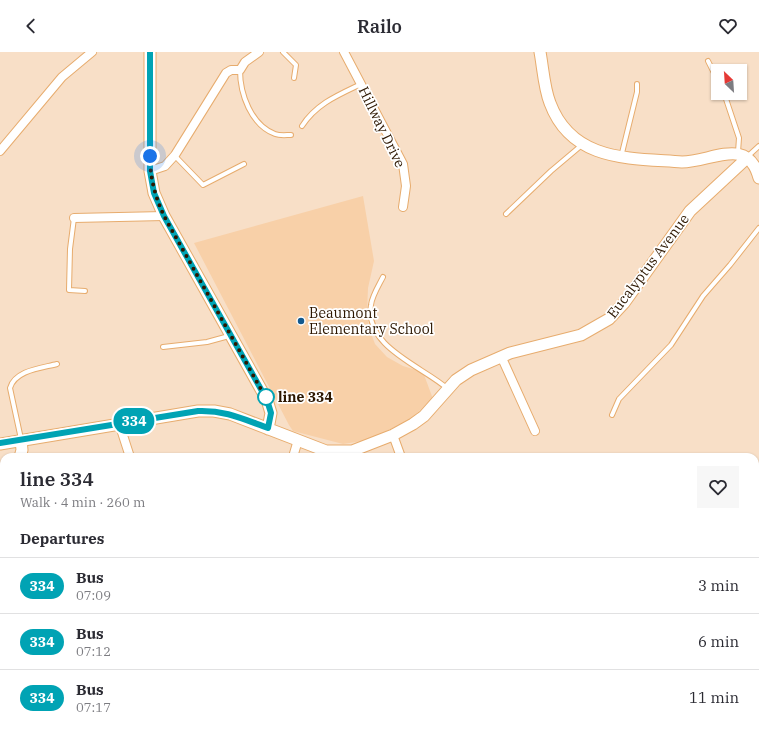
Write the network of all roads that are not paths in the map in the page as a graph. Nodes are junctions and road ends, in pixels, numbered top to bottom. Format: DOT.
graph roads {
  1 [pos="92,52"];
  2 [pos="150,52"];
  3 [pos="259,52"];
  4 [pos="283,52"];
  5 [pos="344,52"];
  6 [pos="540,52"];
  7 [pos="708,61"];
  8 [pos="711,67"];
  9 [pos="240,70"];
  10 [pos="294,78"];
  11 [pos="361,84"];
  12 [pos="637,84"];
  13 [pos="726,100"];
  14 [pos="302,126"];
  15 [pos="291,135"];
  16 [pos="583,144"];
  17 [pos="759,146"];
  18 [pos="0,152"];
  19 [pos="742,155"];
  20 [pos="174,156"];
  21 [pos="621,157"];
  22 [pos="244,164"];
  23 [pos="150,171"];
  24 [pos="759,178"];
  25 [pos="403,207"];
  26 [pos="506,214"];
  27 [pos="164,216"];
  28 [pos="74,218"];
  29 [pos="759,228"];
  30 [pos="383,277"];
  31 [pos="85,291"];
  32 [pos="232,335"];
  33 [pos="163,347"];
  34 [pos="502,356"];
  35 [pos="57,364"];
  36 [pos="448,389"];
  37 [pos="612,416"];
  38 [pos="119,423"];
  39 [pos="268,428"];
  40 [pos="535,431"];
  41 [pos="393,435"];
  42 [pos="21,440"];
  43 [pos="298,440"];
  44 [pos="0,444"];
  45 [pos="21,453"];
  46 [pos="129,453"];
  47 [pos="294,453"];
  48 [pos="358,453"];
  49 [pos="400,453"];
  1 -- 18 [label="street"];
  2 -- 23 [label="main road"];
  3 -- 9 [label="street"];
  4 -- 10 [label="lane"];
  5 -- 11 [label="street, Hillway Drive"];
  6 -- 16 [label="main road"];
  7 -- 8 [label="lane"];
  9 -- 15 [label="lane"];
  9 -- 20 [label="street"];
  11 -- 14 [label="lane"];
  11 -- 25 [label="street, Hillway Drive"];
  12 -- 21 [label="lane"];
  13 -- 19 [label="lane"];
  16 -- 21 [label="main road"];
  16 -- 26 [label="lane"];
  17 -- 19 [label="lane"];
  19 -- 21 [label="main road"];
  19 -- 24 [label="main road"];
  19 -- 34 [label="main road, Eucalyptus Avenue"];
  20 -- 22 [label="lane"];
  20 -- 23 [label="street"];
  23 -- 27 [label="main road"];
  27 -- 28 [label="street"];
  27 -- 32 [label="main road"];
  28 -- 31 [label="lane"];
  29 -- 37 [label="lane"];
  30 -- 36 [label="lane"];
  32 -- 33 [label="lane"];
  32 -- 39 [label="main road"];
  34 -- 36 [label="main road, Eucalyptus Avenue"];
  34 -- 40 [label="street"];
  35 -- 42 [label="lane"];
  36 -- 41 [label="main road, Eucalyptus Avenue"];
  38 -- 39 [label="main road, Eucalyptus Avenue"];
  38 -- 42 [label="main road, Eucalyptus Avenue"];
  38 -- 46 [label="street"];
  39 -- 43 [label="main road, Eucalyptus Avenue"];
  41 -- 48 [label="main road, Eucalyptus Avenue"];
  41 -- 49 [label="street"];
  42 -- 44 [label="main road, Eucalyptus Avenue"];
  42 -- 45 [label="main road"];
  43 -- 47 [label="street"];
  43 -- 48 [label="main road, Eucalyptus Avenue"];
}
